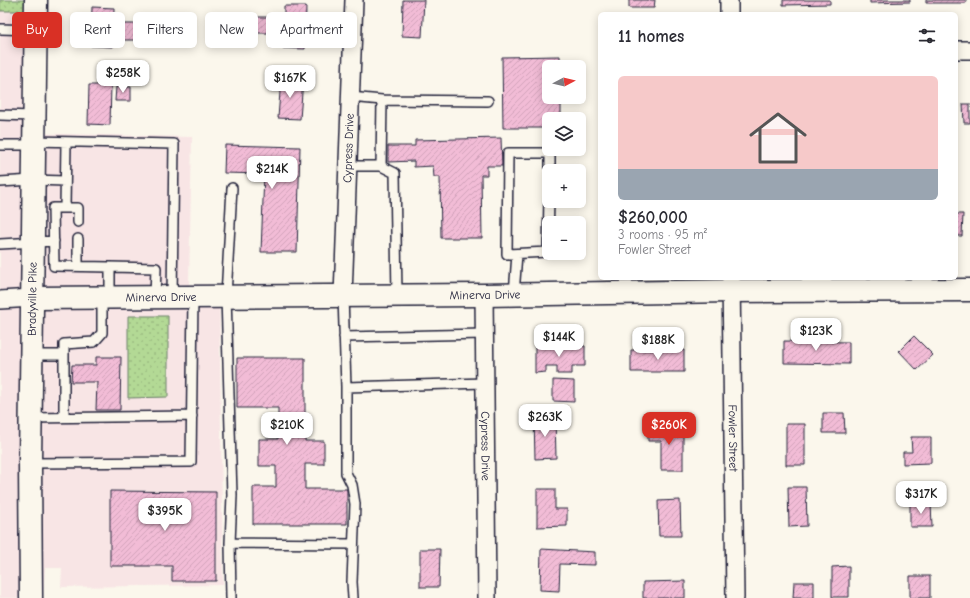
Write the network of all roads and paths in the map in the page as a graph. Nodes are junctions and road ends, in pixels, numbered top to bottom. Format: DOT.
graph roads {
  1 [pos="36,0"];
  2 [pos="354,0"];
  3 [pos="729,0"];
  4 [pos="36,12"];
  5 [pos="729,12"];
  6 [pos="0,29"];
  7 [pos="12,29"];
  8 [pos="35,48"];
  9 [pos="958,50"];
  10 [pos="970,50"];
  11 [pos="350,97"];
  12 [pos="382,100"];
  13 [pos="488,101"];
  14 [pos="0,115"];
  15 [pos="34,116"];
  16 [pos="66,142"];
  17 [pos="34,143"];
  18 [pos="0,145"];
  19 [pos="550,164"];
  20 [pos="347,166"];
  21 [pos="381,166"];
  22 [pos="34,180"];
  23 [pos="65,181"];
  24 [pos="0,182"];
  25 [pos="232,188"];
  26 [pos="65,208"];
  27 [pos="549,208"];
  28 [pos="78,222"];
  29 [pos="78,239"];
  30 [pos="43,241"];
  31 [pos="0,244"];
  32 [pos="517,254"];
  33 [pos="78,266"];
  34 [pos="110,267"];
  35 [pos="731,284"];
  36 [pos="970,290"];
  37 [pos="514,294"];
  38 [pos="397,295"];
  39 [pos="484,295"];
  40 [pos="226,296"];
  41 [pos="343,296"];
  42 [pos="106,297"];
  43 [pos="163,297"];
  44 [pos="193,297"];
  45 [pos="32,298"];
  46 [pos="0,300"];
  47 [pos="484,334"];
  48 [pos="344,337"];
  49 [pos="32,354"];
  50 [pos="64,355"];
  51 [pos="485,383"];
  52 [pos="346,387"];
  53 [pos="192,416"];
  54 [pos="31,418"];
  55 [pos="64,418"];
  56 [pos="30,463"];
  57 [pos="230,543"];
  58 [pos="353,544"];
  59 [pos="31,598"];
  60 [pos="231,598"];
  61 [pos="353,598"];
  62 [pos="487,598"];
  63 [pos="735,598"];
  1 -- 4 [label="street, Bradyville Pike"];
  2 -- 11 [label="street, Cypress Drive"];
  3 -- 5 [label="street"];
  6 -- 7 [label="lane"];
  8 -- 15 [label="street, Bradyville Pike"];
  9 -- 10 [label="street"];
  11 -- 12 [label="lane"];
  11 -- 20 [label="street, Cypress Drive"];
  12 -- 13 [label="lane"];
  12 -- 21 [label="lane"];
  14 -- 15 [label="lane"];
  15 -- 17 [label="street, Bradyville Pike"];
  16 -- 17 [label="lane"];
  16 -- 23 [label="lane"];
  16 -- 43 [label="lane"];
  17 -- 18 [label="lane"];
  17 -- 22 [label="street, Bradyville Pike"];
  19 -- 32 [label="lane"];
  20 -- 21 [label="lane"];
  20 -- 41 [label="street, Cypress Drive"];
  21 -- 38 [label="lane"];
  22 -- 23 [label="lane"];
  22 -- 24 [label="lane"];
  22 -- 30 [label="street, Bradyville Pike"];
  23 -- 26 [label="lane"];
  25 -- 40 [label="lane"];
  26 -- 28 [label="lane"];
  26 -- 30 [label="lane"];
  27 -- 32 [label="lane"];
  29 -- 33 [label="lane"];
  30 -- 31 [label="lane"];
  30 -- 33 [label="lane"];
  30 -- 45 [label="street, Bradyville Pike"];
  32 -- 37 [label="lane"];
  33 -- 34 [label="lane"];
  34 -- 42 [label="lane"];
  34 -- 43 [label="lane"];
  35 -- 36 [label="street, Minerva Drive"];
  35 -- 37 [label="street, Minerva Drive"];
  35 -- 63 [label="street, Fowler Street"];
  37 -- 39 [label="street, Minerva Drive"];
  38 -- 39 [label="street, Minerva Drive"];
  38 -- 41 [label="street, Minerva Drive"];
  39 -- 47 [label="street, Cypress Drive"];
  40 -- 41 [label="street, Minerva Drive"];
  40 -- 44 [label="street, Minerva Drive"];
  40 -- 57 [label="lane"];
  41 -- 48 [label="lane"];
  42 -- 43 [label="street, Minerva Drive"];
  42 -- 45 [label="street, Minerva Drive"];
  42 -- 50 [label="lane"];
  43 -- 44 [label="street, Minerva Drive"];
  44 -- 53 [label="lane"];
  45 -- 46 [label="street, Minerva Drive"];
  45 -- 49 [label="street, Bradyville Pike"];
  47 -- 48 [label="lane"];
  47 -- 51 [label="street, Cypress Drive"];
  48 -- 52 [label="lane"];
  49 -- 50 [label="lane"];
  49 -- 54 [label="street, Bradyville Pike"];
  50 -- 55 [label="lane"];
  51 -- 52 [label="lane"];
  51 -- 62 [label="street, Cypress Drive"];
  52 -- 58 [label="lane"];
  53 -- 55 [label="lane"];
  53 -- 56 [label="lane"];
  54 -- 55 [label="lane"];
  54 -- 56 [label="street, Bradyville Pike"];
  56 -- 59 [label="street, Bradyville Pike"];
  57 -- 58 [label="lane"];
  57 -- 60 [label="lane"];
  58 -- 61 [label="lane"];
}
